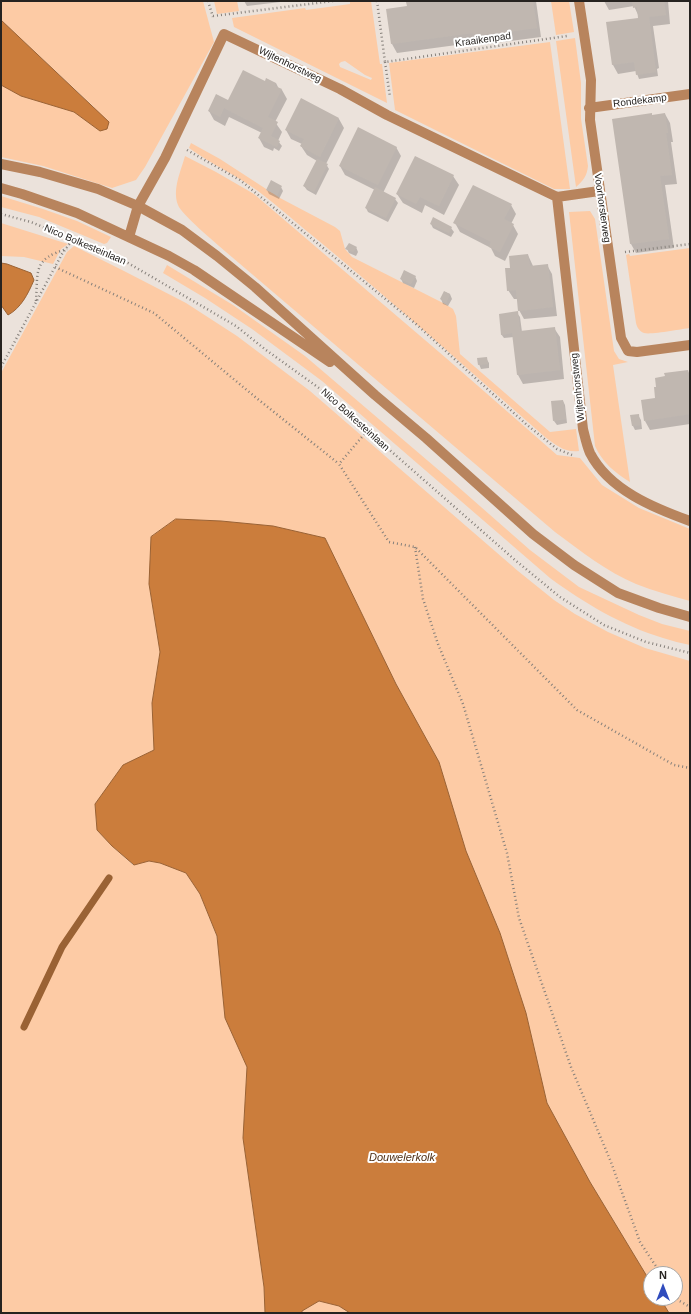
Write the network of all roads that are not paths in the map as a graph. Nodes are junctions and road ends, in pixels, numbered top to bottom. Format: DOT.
graph roads {
  1 [pos="579,1"];
  2 [pos="690,94"];
  3 [pos="589,108"];
  4 [pos="1,164"];
  5 [pos="1,188"];
  6 [pos="599,191"];
  7 [pos="558,197"];
  8 [pos="138,206"];
  9 [pos="129,237"];
  10 [pos="690,345"];
  11 [pos="375,395"];
  12 [pos="690,521"];
  13 [pos="690,617"];
  1 -- 3 [label="street, Voorhorsterweg"];
  2 -- 3 [label="street, Rondekamp"];
  3 -- 6 [label="street, Voorhorsterweg"];
  4 -- 8 [label="street"];
  5 -- 9 [label="street"];
  6 -- 7 [label="street"];
  6 -- 10 [label="street, Voorhorsterweg"];
  7 -- 8 [label="street, Wijtenhorstweg"];
  7 -- 12 [label="street, Wijtenhorstweg"];
  8 -- 9 [label="street"];
  8 -- 11 [label="street"];
  9 -- 11 [label="street"];
  11 -- 13 [label="street"];
}
